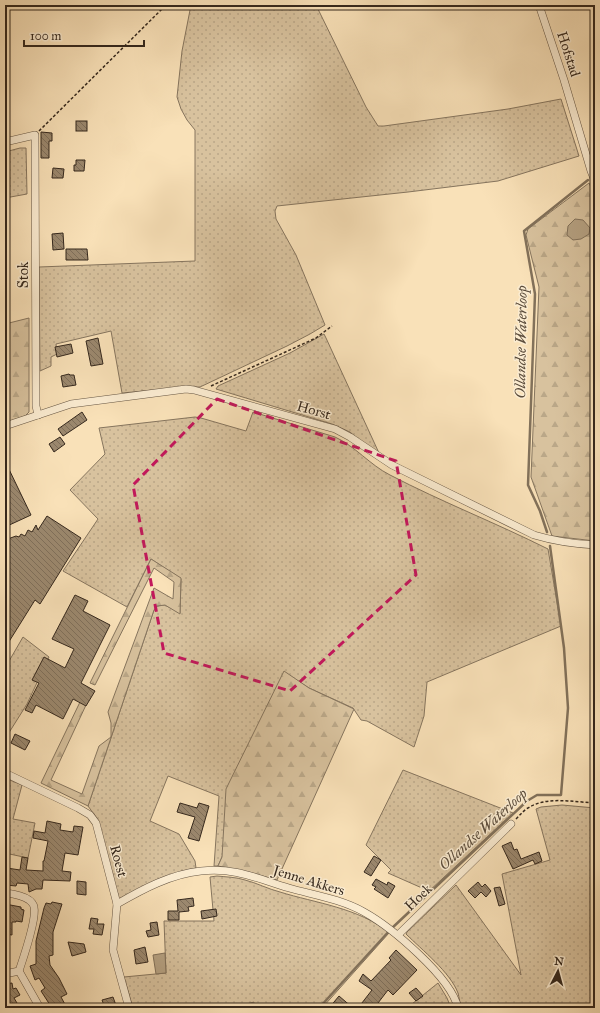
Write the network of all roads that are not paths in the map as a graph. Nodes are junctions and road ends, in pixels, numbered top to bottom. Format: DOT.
graph roads {
  1 [pos="539,5"];
  2 [pos="5,142"];
  3 [pos="595,181"];
  4 [pos="38,415"];
  5 [pos="5,426"];
  6 [pos="595,545"];
  7 [pos="5,773"];
  8 [pos="511,824"];
  9 [pos="5,893"];
  10 [pos="116,904"];
  11 [pos="396,934"];
  12 [pos="19,971"];
  13 [pos="5,974"];
  14 [pos="40,1008"];
  15 [pos="129,1008"];
  16 [pos="458,1008"];
  1 -- 3 [label="street, Hofstad"];
  2 -- 4 [label="street, Stok"];
  4 -- 5 [label="street, Horst"];
  4 -- 6 [label="street, Horst"];
  7 -- 10 [label="street, Roest"];
  8 -- 11 [label="street, Hoek"];
  9 -- 12 [label="street"];
  10 -- 11 [label="street, Jenne Akkers"];
  10 -- 15 [label="street, Roest"];
  11 -- 16 [label="street, Jenne Akkers"];
  12 -- 13 [label="street"];
  12 -- 14 [label="street"];
}
